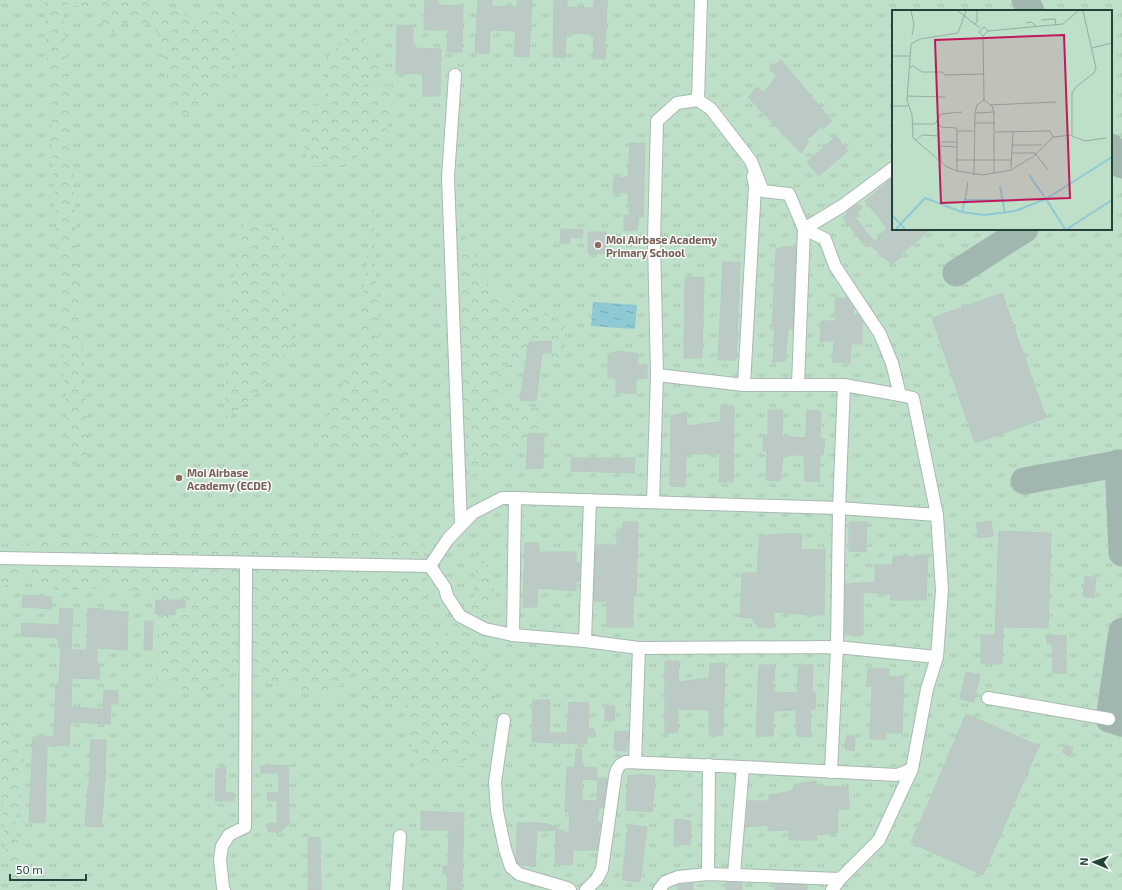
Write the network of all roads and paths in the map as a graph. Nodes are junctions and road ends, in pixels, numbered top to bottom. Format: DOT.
graph roads {
  1 [pos="701,0"];
  2 [pos="455,75"];
  3 [pos="698,100"];
  4 [pos="751,162"];
  5 [pos="892,169"];
  6 [pos="804,229"];
  7 [pos="657,375"];
  8 [pos="744,385"];
  9 [pos="798,385"];
  10 [pos="844,385"];
  11 [pos="900,395"];
  12 [pos="515,498"];
  13 [pos="590,500"];
  14 [pos="653,502"];
  15 [pos="839,508"];
  16 [pos="937,515"];
  17 [pos="461,525"];
  18 [pos="0,558"];
  19 [pos="246,563"];
  20 [pos="430,566"];
  21 [pos="513,635"];
  22 [pos="585,641"];
  23 [pos="837,647"];
  24 [pos="639,648"];
  25 [pos="938,657"];
  26 [pos="988,698"];
  27 [pos="1109,719"];
  28 [pos="504,720"];
  29 [pos="635,762"];
  30 [pos="709,765"];
  31 [pos="743,767"];
  32 [pos="912,769"];
  33 [pos="830,772"];
  34 [pos="400,836"];
  35 [pos="708,874"];
  36 [pos="734,874"];
  37 [pos="840,879"];
  38 [pos="224,890"];
  39 [pos="396,890"];
  40 [pos="570,890"];
  41 [pos="586,890"];
  42 [pos="659,890"];
  43 [pos="832,890"];
  1 -- 3 [label="street"];
  2 -- 17 [label="street"];
  3 -- 4 [label="street"];
  3 -- 7 [label="street"];
  4 -- 6 [label="street"];
  4 -- 8 [label="street"];
  5 -- 6 [label="street"];
  6 -- 9 [label="street"];
  6 -- 11 [label="street"];
  7 -- 8 [label="street"];
  7 -- 14 [label="street"];
  8 -- 9 [label="street"];
  9 -- 10 [label="street"];
  10 -- 11 [label="street"];
  10 -- 15 [label="street"];
  11 -- 16 [label="street"];
  12 -- 13 [label="street"];
  12 -- 17 [label="street"];
  12 -- 21 [label="street"];
  13 -- 14 [label="street"];
  13 -- 22 [label="street"];
  14 -- 15 [label="street"];
  15 -- 16 [label="street"];
  15 -- 23 [label="street"];
  16 -- 25 [label="street"];
  17 -- 20 [label="street"];
  18 -- 19 [label="street"];
  19 -- 20 [label="street"];
  19 -- 38 [label="street"];
  20 -- 21 [label="street"];
  21 -- 22 [label="street"];
  22 -- 24 [label="street"];
  23 -- 24 [label="street"];
  23 -- 25 [label="street"];
  23 -- 33 [label="street"];
  24 -- 29 [label="street"];
  25 -- 32 [label="street"];
  26 -- 27 [label="street"];
  28 -- 40 [label="street"];
  29 -- 30 [label="street"];
  29 -- 41 [label="street"];
  30 -- 31 [label="street"];
  30 -- 35 [label="street"];
  31 -- 33 [label="street"];
  31 -- 36 [label="street"];
  32 -- 33 [label="street"];
  32 -- 37 [label="street"];
  34 -- 39 [label="street"];
  35 -- 36 [label="street"];
  35 -- 42 [label="street"];
  36 -- 37 [label="street"];
  37 -- 43 [label="street"];
}
